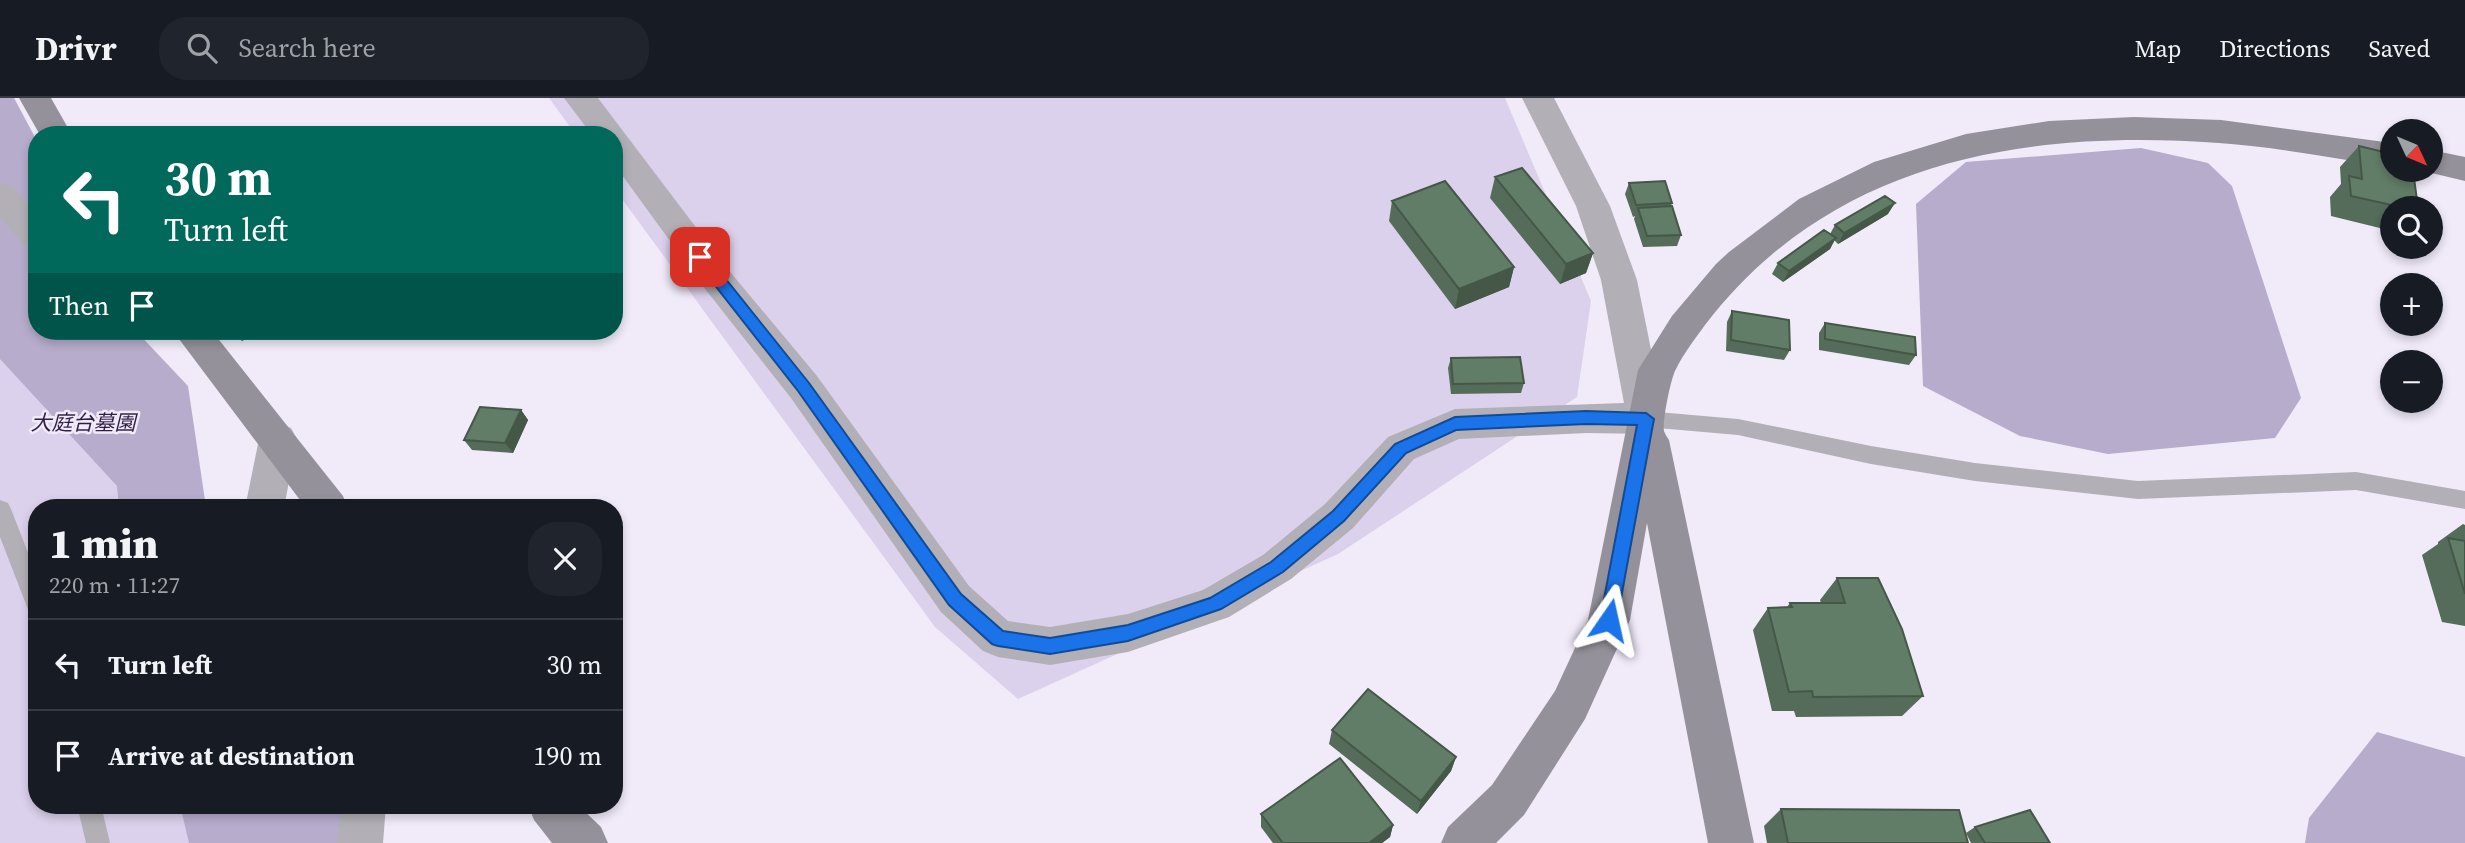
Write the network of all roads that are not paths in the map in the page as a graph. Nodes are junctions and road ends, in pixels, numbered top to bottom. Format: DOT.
graph roads {
  1 [pos="35,98"];
  2 [pos="580,98"];
  3 [pos="1538,98"];
  4 [pos="51,126"];
  5 [pos="603,126"];
  6 [pos="623,152"];
  7 [pos="2380,153"];
  8 [pos="2443,164"];
  9 [pos="2465,169"];
  10 [pos="0,195"];
  11 [pos="28,227"];
  12 [pos="198,340"];
  13 [pos="1646,419"];
  14 [pos="278,439"];
  15 [pos="266,499"];
  16 [pos="322,499"];
  17 [pos="2465,500"];
  18 [pos="0,509"];
  19 [pos="28,582"];
  20 [pos="91,814"];
  21 [pos="363,814"];
  22 [pos="557,814"];
  23 [pos="98,843"];
  24 [pos="360,843"];
  25 [pos="585,843"];
  26 [pos="1464,843"];
  27 [pos="1731,843"];
  1 -- 4 [label="street"];
  2 -- 5 [label="street"];
  3 -- 13 [label="street"];
  6 -- 13 [label="street"];
  7 -- 13 [label="street"];
  8 -- 9 [label="street"];
  10 -- 11 [label="street"];
  12 -- 14 [label="street"];
  13 -- 17 [label="lane"];
  13 -- 26 [label="street"];
  13 -- 27 [label="street"];
  14 -- 15 [label="street"];
  14 -- 16 [label="street"];
  18 -- 19 [label="lane"];
  20 -- 23 [label="lane"];
  21 -- 24 [label="street"];
  22 -- 25 [label="street"];
}
